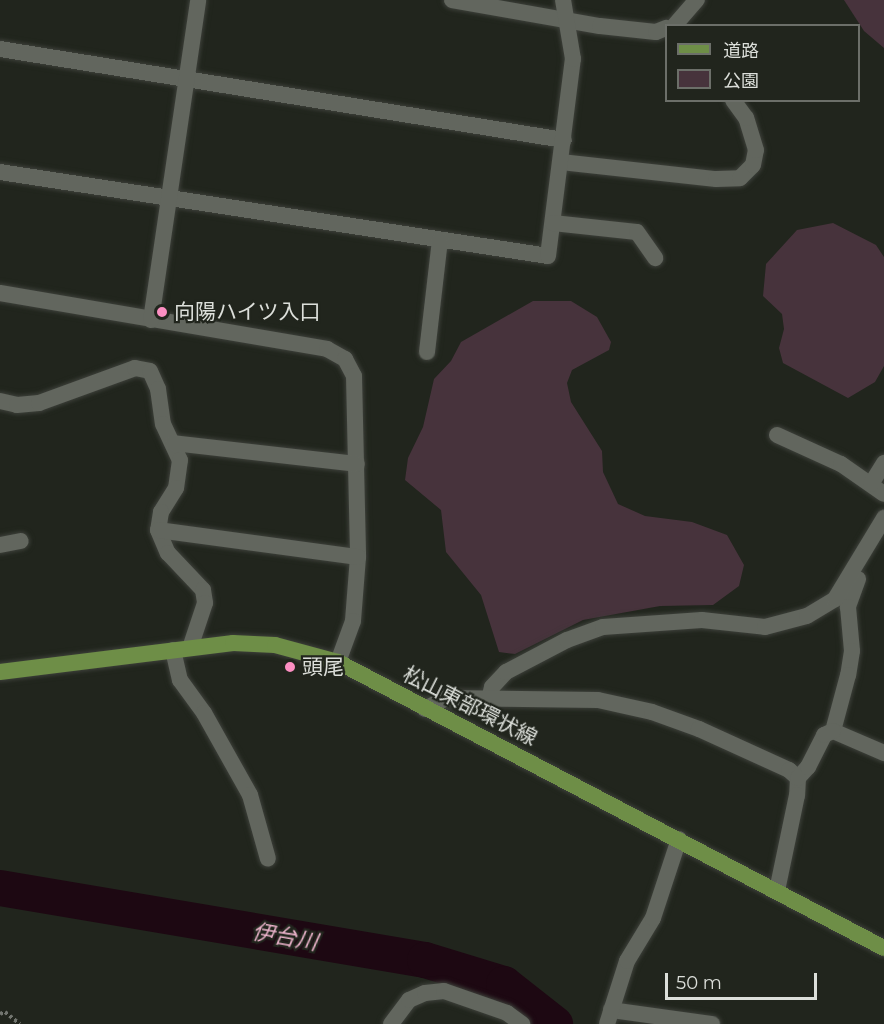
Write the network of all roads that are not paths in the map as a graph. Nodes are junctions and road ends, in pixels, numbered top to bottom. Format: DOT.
graph roads {
  1 [pos="198,0"];
  2 [pos="452,0"];
  3 [pos="563,0"];
  4 [pos="689,3"];
  5 [pos="566,17"];
  6 [pos="677,24"];
  7 [pos="665,28"];
  8 [pos="0,50"];
  9 [pos="187,79"];
  10 [pos="734,102"];
  11 [pos="564,140"];
  12 [pos="561,162"];
  13 [pos="0,172"];
  14 [pos="170,199"];
  15 [pos="553,223"];
  16 [pos="440,240"];
  17 [pos="655,258"];
  18 [pos="0,293"];
  19 [pos="151,320"];
  20 [pos="427,352"];
  21 [pos="0,401"];
  22 [pos="777,435"];
  23 [pos="173,443"];
  24 [pos="884,462"];
  25 [pos="357,464"];
  26 [pos="877,489"];
  27 [pos="884,518"];
  28 [pos="158,530"];
  29 [pos="21,541"];
  30 [pos="0,545"];
  31 [pos="358,557"];
  32 [pos="861,558"];
  33 [pos="190,648"];
  34 [pos="173,650"];
  35 [pos="338,662"];
  36 [pos="0,672"];
  37 [pos="489,699"];
  38 [pos="425,709"];
  39 [pos="833,731"];
  40 [pos="884,753"];
  41 [pos="798,778"];
  42 [pos="679,840"];
  43 [pos="268,860"];
  44 [pos="777,891"];
  45 [pos="884,948"];
  46 [pos="609,1017"];
  47 [pos="391,1024"];
  48 [pos="522,1024"];
  49 [pos="712,1024"];
  1 -- 9 [label="street"];
  2 -- 5 [label="street"];
  3 -- 5 [label="street"];
  4 -- 6 [label="street"];
  5 -- 7 [label="street"];
  5 -- 11 [label="street"];
  8 -- 9 [label="street"];
  9 -- 11 [label="street"];
  9 -- 14 [label="street"];
  10 -- 12 [label="street"];
  11 -- 12 [label="street"];
  12 -- 15 [label="street"];
  13 -- 14 [label="street"];
  14 -- 16 [label="street"];
  14 -- 19 [label="street"];
  15 -- 16 [label="street"];
  15 -- 17 [label="street"];
  16 -- 20 [label="street"];
  18 -- 19 [label="street"];
  19 -- 25 [label="street"];
  21 -- 23 [label="street"];
  22 -- 26 [label="street"];
  23 -- 25 [label="street"];
  23 -- 28 [label="street"];
  24 -- 26 [label="street"];
  25 -- 31 [label="street"];
  27 -- 32 [label="street"];
  28 -- 31 [label="street"];
  28 -- 33 [label="street"];
  29 -- 30 [label="street"];
  31 -- 35 [label="street"];
  32 -- 37 [label="street"];
  32 -- 39 [label="street"];
  33 -- 34 [label="main road, 松山東部環状線"];
  33 -- 35 [label="main road, 松山東部環状線"];
  34 -- 36 [label="main road, 松山東部環状線"];
  34 -- 43 [label="street"];
  35 -- 38 [label="main road, 松山東部環状線"];
  37 -- 38 [label="street"];
  37 -- 41 [label="street"];
  38 -- 42 [label="main road, 松山東部環状線"];
  39 -- 40 [label="street"];
  39 -- 41 [label="street"];
  41 -- 44 [label="street"];
  42 -- 44 [label="main road, 松山東部環状線"];
  42 -- 46 [label="street"];
  44 -- 45 [label="main road, 松山東部環状線"];
  46 -- 49 [label="street"];
  47 -- 48 [label="street"];
}
